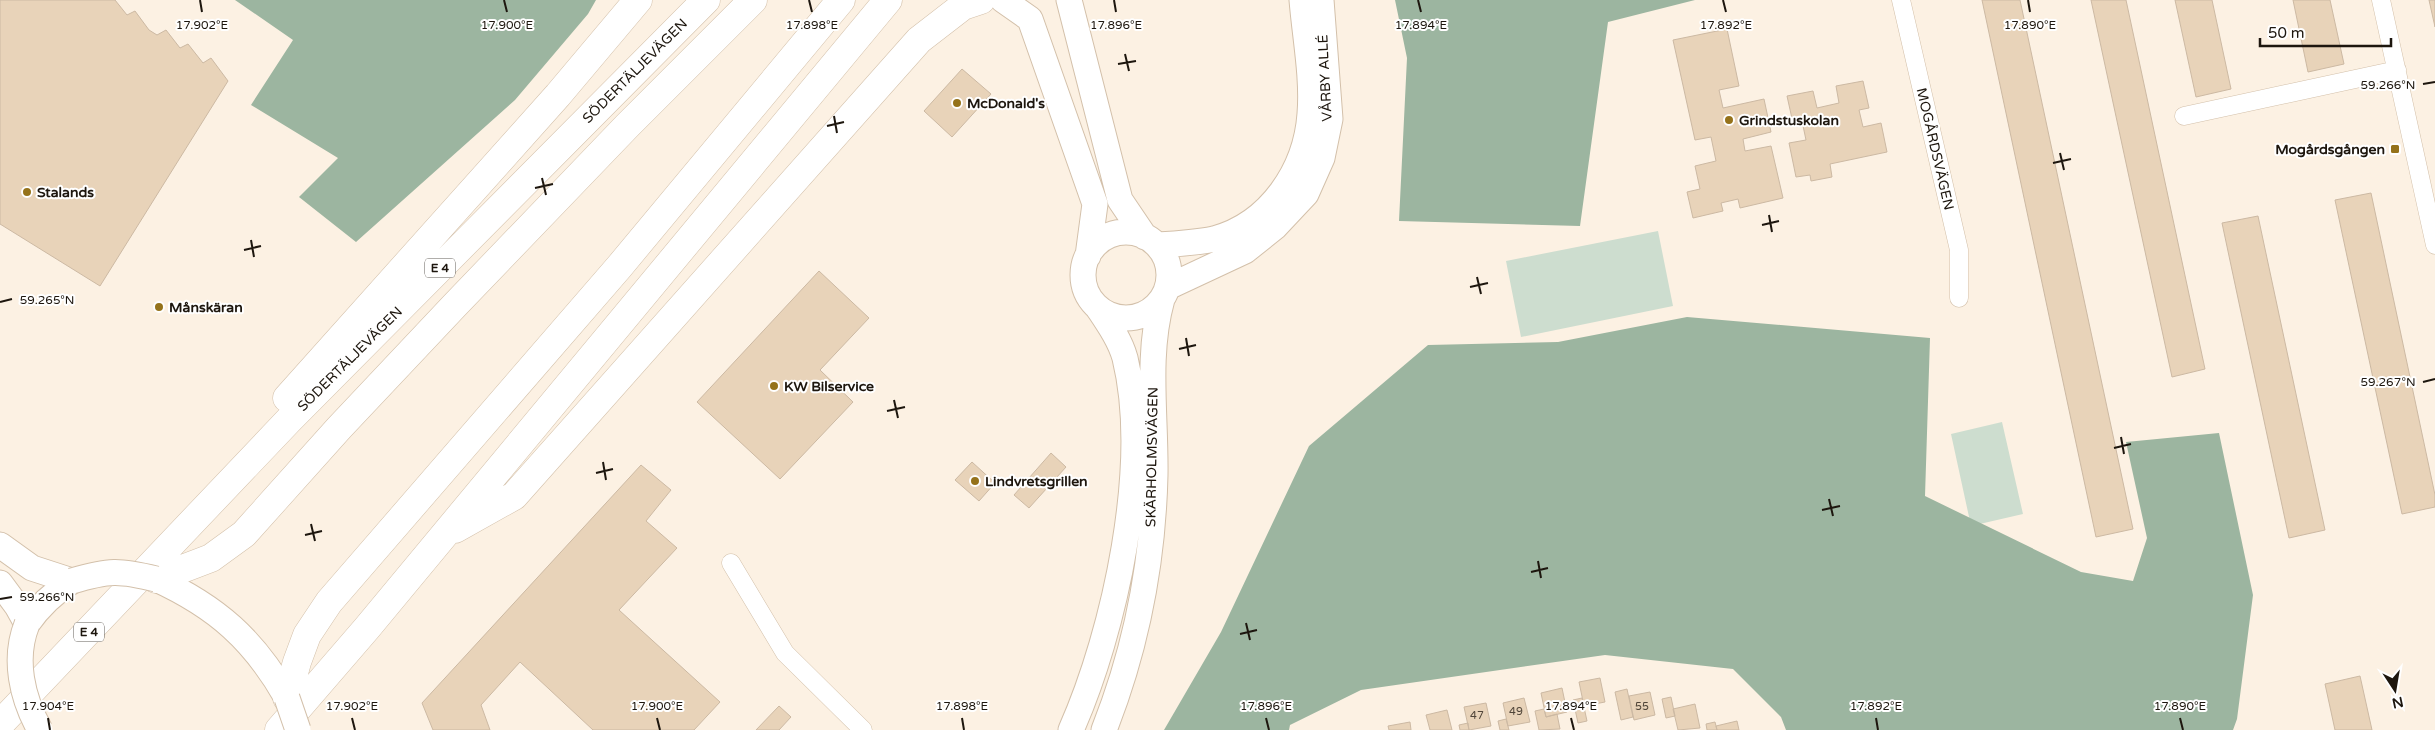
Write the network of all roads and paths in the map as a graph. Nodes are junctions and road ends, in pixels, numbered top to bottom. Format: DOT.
graph roads {
  1 [pos="638,0"];
  2 [pos="706,0"];
  3 [pos="753,0"];
  4 [pos="841,0"];
  5 [pos="888,0"];
  6 [pos="981,0"];
  7 [pos="1003,0"];
  8 [pos="1069,0"];
  9 [pos="1302,0"];
  10 [pos="1321,0"];
  11 [pos="1901,0"];
  12 [pos="2381,0"];
  13 [pos="2397,70"];
  14 [pos="2184,116"];
  15 [pos="1151,241"];
  16 [pos="2435,246"];
  17 [pos="1088,256"];
  18 [pos="1165,293"];
  19 [pos="1959,298"];
  20 [pos="1098,308"];
  21 [pos="440,537"];
  22 [pos="178,540"];
  23 [pos="0,545"];
  24 [pos="731,563"];
  25 [pos="65,579"];
  26 [pos="156,579"];
  27 [pos="0,583"];
  28 [pos="24,619"];
  29 [pos="287,698"];
  30 [pos="0,724"];
  31 [pos="32,725"];
  32 [pos="280,730"];
  33 [pos="298,730"];
  34 [pos="863,730"];
  35 [pos="1071,730"];
  36 [pos="1104,730"];
  1 -- 22 [label="highway"];
  2 -- 22 [label="highway, SÖDERTÄLJEVÄGEN / E 4"];
  3 -- 26 [label="highway"];
  4 -- 29 [label="highway"];
  5 -- 21 [label="highway"];
  6 -- 21 [label="highway"];
  7 -- 17 [label="main road"];
  8 -- 15 [label="main road"];
  9 -- 15 [label="main road, VÅRBY ALLÉ"];
  10 -- 18 [label="main road, VÅRBY ALLÉ"];
  11 -- 19 [label="street, MOGÅRDSVÄGEN"];
  12 -- 13 [label="street"];
  13 -- 14 [label="street"];
  13 -- 16 [label="street"];
  15 -- 17 [label="main road"];
  15 -- 18 [label="main road"];
  17 -- 20 [label="main road"];
  18 -- 20 [label="main road"];
  18 -- 36 [label="main road, SKÄRHOLMSVÄGEN"];
  20 -- 35 [label="main road, SKÄRHOLMSVÄGEN"];
  21 -- 32 [label="highway"];
  22 -- 30 [label="highway, SÖDERTÄLJEVÄGEN / E 4"];
  23 -- 25 [label="main road"];
  24 -- 34 [label="street"];
  25 -- 26 [label="main road, bridge"];
  25 -- 28 [label="main road"];
  26 -- 29 [label="main road"];
  27 -- 28 [label="main road"];
  28 -- 31 [label="main road, bridge"];
  29 -- 33 [label="main road, bridge"];
}
